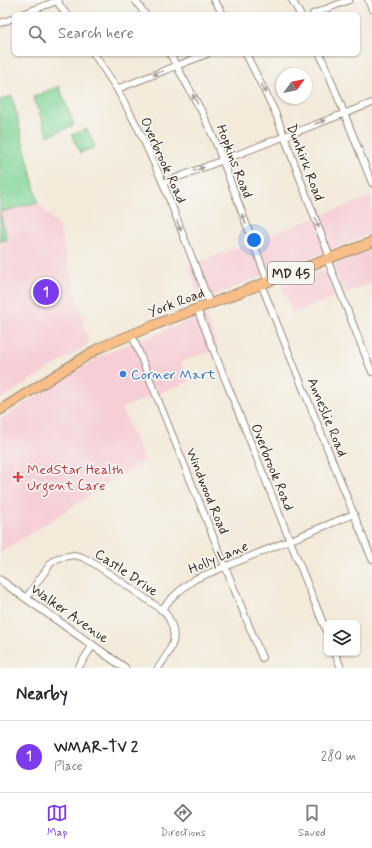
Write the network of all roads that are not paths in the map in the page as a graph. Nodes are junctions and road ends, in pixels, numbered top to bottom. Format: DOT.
graph roads {
  1 [pos="57,0"];
  2 [pos="135,0"];
  3 [pos="214,0"];
  4 [pos="292,0"];
  5 [pos="350,0"];
  6 [pos="368,0"];
  7 [pos="372,9"];
  8 [pos="28,12"];
  9 [pos="65,12"];
  10 [pos="143,12"];
  11 [pos="222,12"];
  12 [pos="299,12"];
  13 [pos="318,12"];
  14 [pos="12,19"];
  15 [pos="0,23"];
  16 [pos="95,56"];
  17 [pos="171,56"];
  18 [pos="202,56"];
  19 [pos="247,56"];
  20 [pos="321,56"];
  21 [pos="177,65"];
  22 [pos="117,89"];
  23 [pos="372,103"];
  24 [pos="344,113"];
  25 [pos="284,136"];
  26 [pos="222,160"];
  27 [pos="163,183"];
  28 [pos="372,183"];
  29 [pos="372,242"];
  30 [pos="329,259"];
  31 [pos="265,283"];
  32 [pos="210,304"];
  33 [pos="197,309"];
  34 [pos="132,335"];
  35 [pos="372,372"];
  36 [pos="0,410"];
  37 [pos="354,514"];
  38 [pos="290,540"];
  39 [pos="372,559"];
  40 [pos="226,566"];
  41 [pos="0,580"];
  42 [pos="26,598"];
  43 [pos="161,610"];
  44 [pos="324,625"];
  45 [pos="93,645"];
  46 [pos="336,656"];
  47 [pos="262,658"];
  48 [pos="78,668"];
  49 [pos="125,668"];
  50 [pos="158,668"];
  51 [pos="341,668"];
  1 -- 8 [label="street"];
  1 -- 9 [label="street"];
  2 -- 10 [label="street"];
  3 -- 11 [label="street"];
  4 -- 12 [label="street"];
  5 -- 13 [label="street"];
  6 -- 7 [label="street"];
  14 -- 15 [label="street"];
  16 -- 22 [label="street, Overbrook Road"];
  17 -- 21 [label="street, Hopkins Road"];
  18 -- 21 [label="street"];
  19 -- 25 [label="street, Dunkirk Road, one-way"];
  20 -- 24 [label="street"];
  21 -- 22 [label="street, one-way"];
  26 -- 21 [label="street, Hopkins Road, one-way"];
  22 -- 27 [label="street, Overbrook Road"];
  23 -- 24 [label="street"];
  25 -- 24 [label="street, one-way"];
  24 -- 28 [label="street"];
  25 -- 26 [label="street"];
  25 -- 30 [label="street, Dunkirk Road, one-way"];
  27 -- 26 [label="street, one-way"];
  31 -- 26 [label="street, Hopkins Road, one-way"];
  27 -- 32 [label="street, Overbrook Road, one-way"];
  29 -- 30 [label="main road, York Road / MD 45"];
  30 -- 31 [label="main road, York Road / MD 45"];
  30 -- 35 [label="street, Dunkirk Road"];
  31 -- 32 [label="main road, York Road / MD 45"];
  31 -- 37 [label="street, Anneslie Road"];
  32 -- 33 [label="main road, York Road / MD 45"];
  33 -- 34 [label="main road, York Road / MD 45"];
  33 -- 38 [label="street, Overbrook Road"];
  34 -- 36 [label="main road, York Road / MD 45"];
  34 -- 40 [label="street, Windwood Road"];
  37 -- 38 [label="street, Holly Lane"];
  37 -- 39 [label="street, Anneslie Road"];
  38 -- 40 [label="street, Holly Lane"];
  38 -- 44 [label="street, Overbrook Road"];
  40 -- 43 [label="street, Holly Lane"];
  40 -- 47 [label="street, Windwood Road"];
  41 -- 42 [label="street, Walker Avenue"];
  42 -- 43 [label="street, Castle Drive"];
  42 -- 45 [label="street, Walker Avenue"];
  43 -- 50 [label="street"];
  45 -- 48 [label="street"];
  45 -- 49 [label="street, Walker Avenue"];
  46 -- 51 [label="street"];
}
